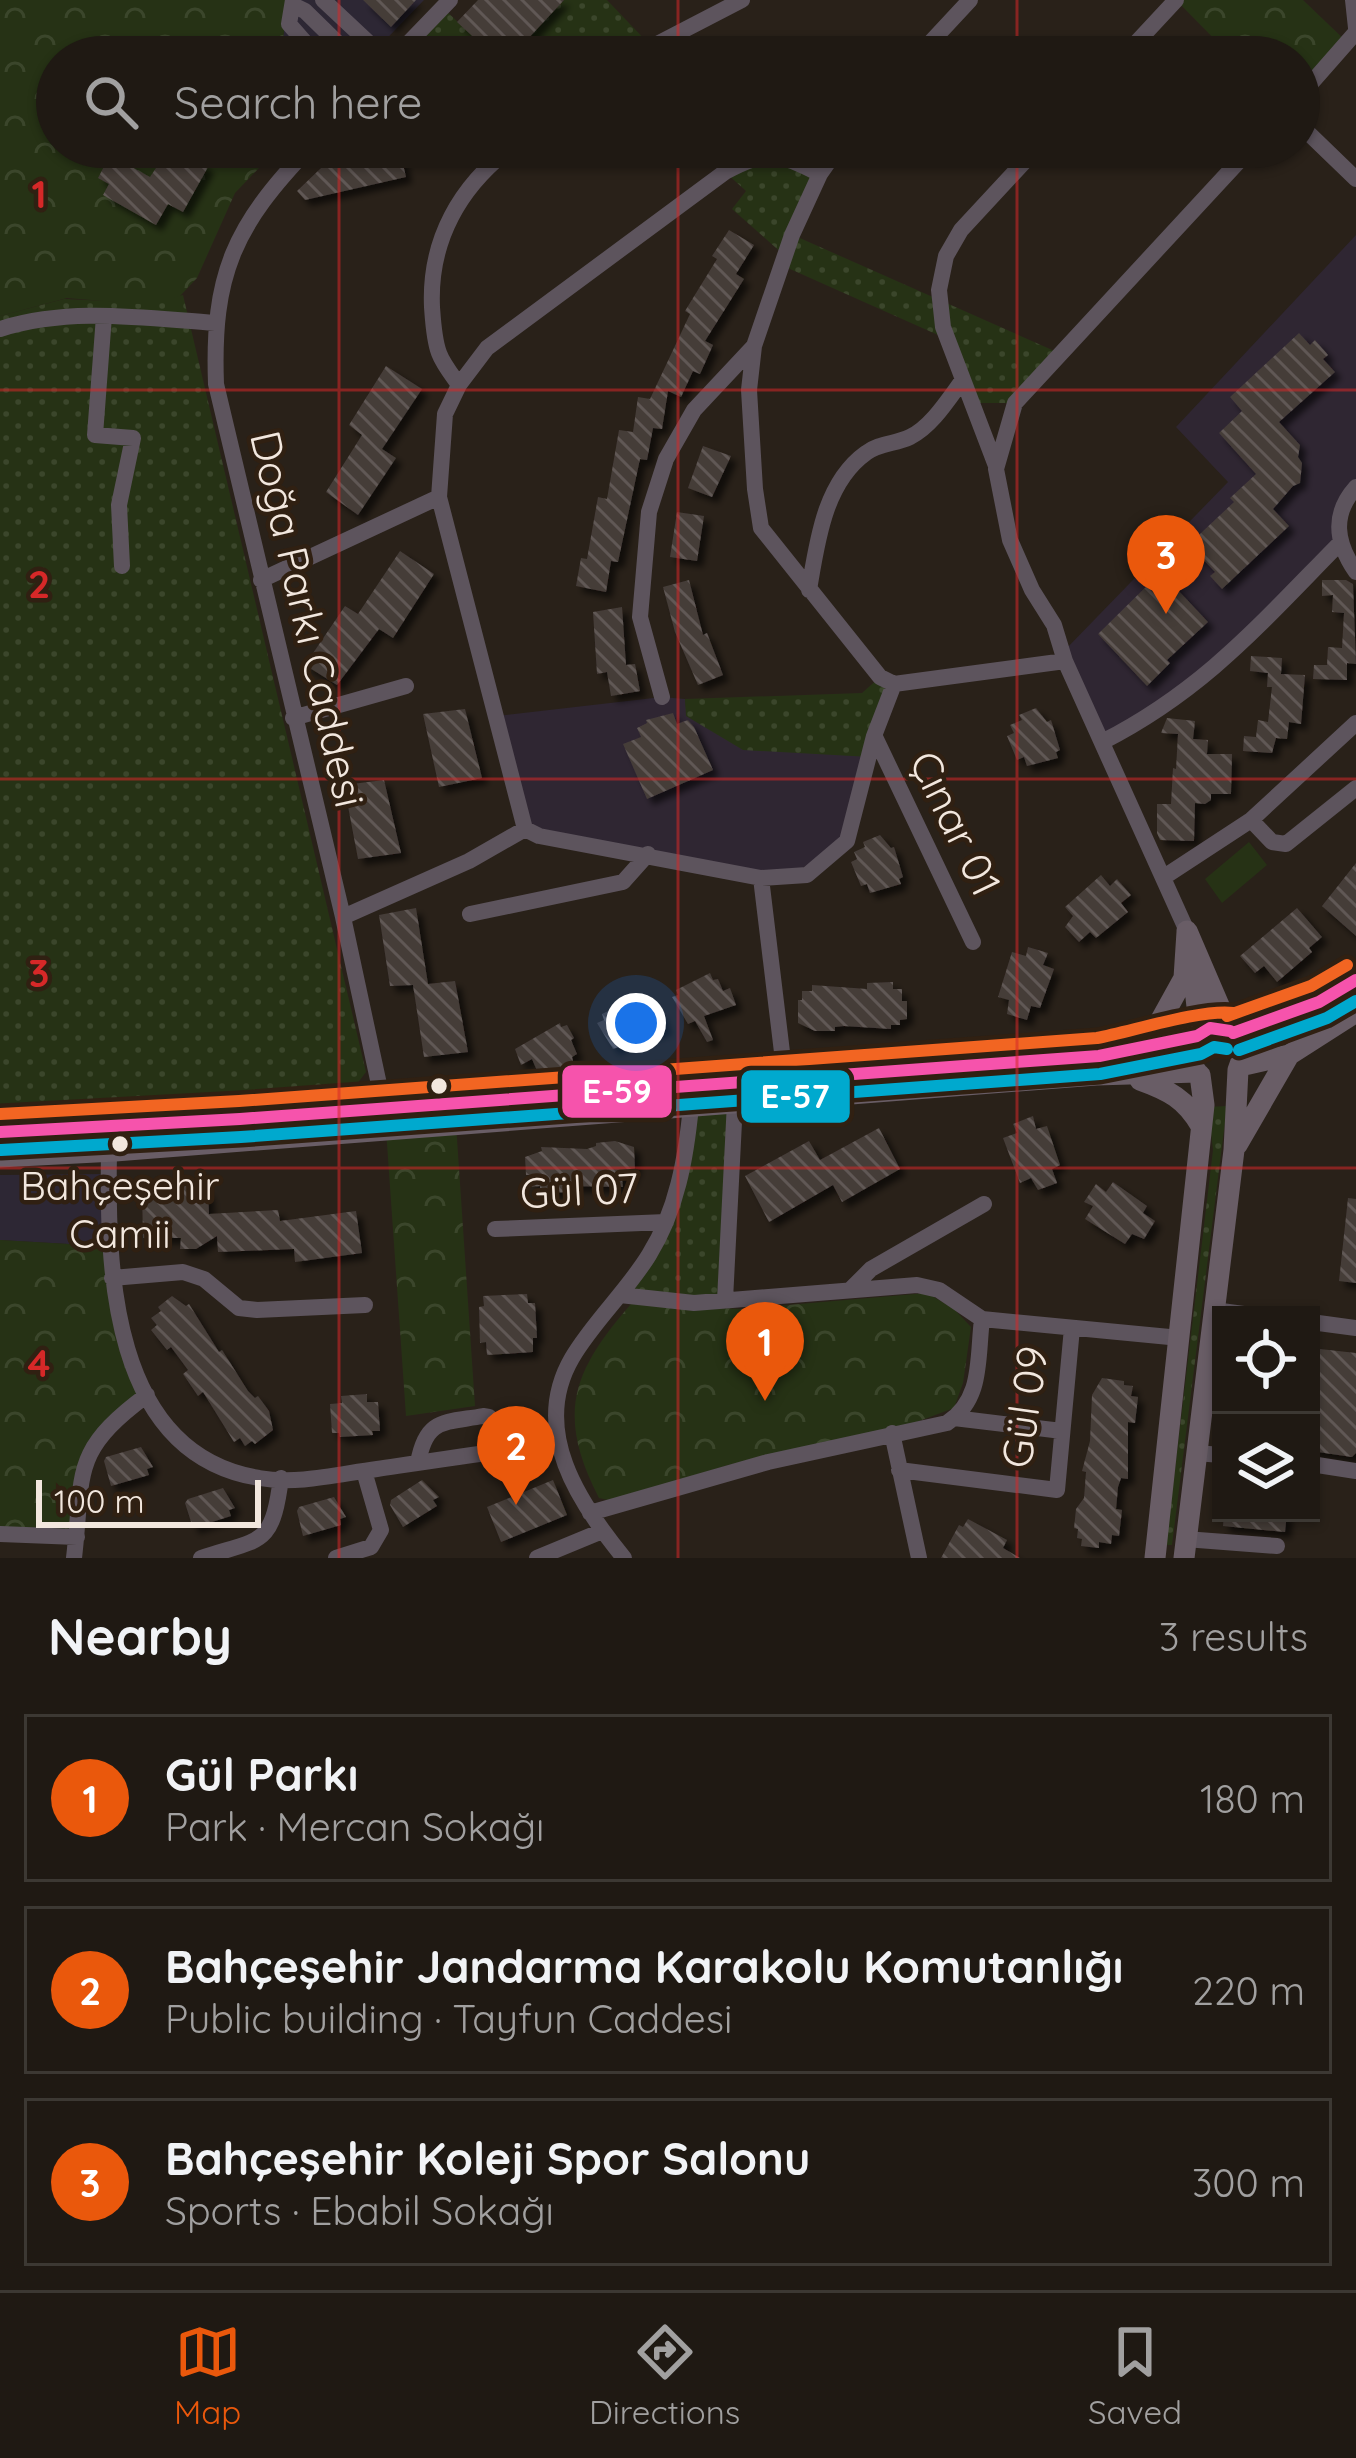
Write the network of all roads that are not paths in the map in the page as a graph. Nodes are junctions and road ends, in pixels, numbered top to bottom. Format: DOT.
graph roads {
  1 [pos="323,0"];
  2 [pos="449,0"];
  3 [pos="742,0"];
  4 [pos="970,0"];
  5 [pos="1176,0"];
  6 [pos="1353,0"];
  7 [pos="293,3"];
  8 [pos="1356,30"];
  9 [pos="300,36"];
  10 [pos="331,36"];
  11 [pos="362,36"];
  12 [pos="415,36"];
  13 [pos="673,36"];
  14 [pos="937,36"];
  15 [pos="1143,36"];
  16 [pos="1320,72"];
  17 [pos="1320,144"];
  18 [pos="290,168"];
  19 [pos="484,168"];
  20 [pos="733,168"];
  21 [pos="808,168"];
  22 [pos="824,168"];
  23 [pos="1019,168"];
  24 [pos="1233,168"];
  25 [pos="820,174"];
  26 [pos="1356,179"];
  27 [pos="104,316"];
  28 [pos="215,323"];
  29 [pos="0,329"];
  30 [pos="754,346"];
  31 [pos="962,382"];
  32 [pos="458,385"];
  33 [pos="975,403"];
  34 [pos="1015,403"];
  35 [pos="996,469"];
  36 [pos="1356,487"];
  37 [pos="439,496"];
  38 [pos="1339,544"];
  39 [pos="122,566"];
  40 [pos="1356,572"];
  41 [pos="261,580"];
  42 [pos="808,590"];
  43 [pos="1065,661"];
  44 [pos="894,684"];
  45 [pos="406,686"];
  46 [pos="662,697"];
  47 [pos="293,718"];
  48 [pos="1356,723"];
  49 [pos="874,736"];
  50 [pos="1102,742"];
  51 [pos="1356,788"];
  52 [pos="1251,820"];
  53 [pos="525,829"];
  54 [pos="648,854"];
  55 [pos="761,878"];
  56 [pos="1164,878"];
  57 [pos="470,914"];
  58 [pos="343,917"];
  59 [pos="1187,931"];
  60 [pos="973,942"];
  61 [pos="1356,980"];
  62 [pos="1356,1012"];
  63 [pos="1232,1032"];
  64 [pos="1199,1035"];
  65 [pos="1148,1046"];
  66 [pos="1288,1055"];
  67 [pos="1239,1068"];
  68 [pos="1198,1073"];
  69 [pos="1128,1075"];
  70 [pos="784,1077"];
  71 [pos="735,1102"];
  72 [pos="691,1106"];
  73 [pos="386,1118"];
  74 [pos="1201,1126"];
  75 [pos="0,1132"];
  76 [pos="1234,1150"];
  77 [pos="109,1152"];
  78 [pos="0,1157"];
  79 [pos="984,1204"];
  80 [pos="666,1222"];
  81 [pos="495,1229"];
  82 [pos="112,1278"];
  83 [pos="850,1290"];
  84 [pos="620,1295"];
  85 [pos="724,1300"];
  86 [pos="364,1305"];
  87 [pos="1214,1306"];
  88 [pos="982,1319"];
  89 [pos="1320,1323"];
  90 [pos="1212,1326"];
  91 [pos="1072,1328"];
  92 [pos="1356,1328"];
  93 [pos="1180,1338"];
  94 [pos="147,1395"];
  95 [pos="954,1418"];
  96 [pos="1061,1431"];
  97 [pos="892,1432"];
  98 [pos="559,1443"];
  99 [pos="505,1450"];
  100 [pos="1196,1454"];
  101 [pos="1212,1455"];
  102 [pos="418,1463"];
  103 [pos="1320,1465"];
  104 [pos="899,1470"];
  105 [pos="364,1471"];
  106 [pos="1356,1471"];
  107 [pos="281,1478"];
  108 [pos="590,1513"];
  109 [pos="602,1531"];
  110 [pos="0,1534"];
  111 [pos="77,1538"];
  112 [pos="1276,1546"];
  113 [pos="1193,1549"];
  114 [pos="74,1558"];
  115 [pos="201,1558"];
  116 [pos="336,1558"];
  117 [pos="537,1558"];
  118 [pos="624,1558"];
  119 [pos="919,1558"];
  120 [pos="1155,1558"];
  1 -- 11 [label="street"];
  2 -- 12 [label="street"];
  3 -- 13 [label="street"];
  4 -- 14 [label="street"];
  5 -- 15 [label="street"];
  6 -- 8 [label="street"];
  7 -- 9 [label="street"];
  7 -- 10 [label="street"];
  8 -- 16 [label="street"];
  17 -- 26 [label="street"];
  18 -- 28 [label="street, Doğa Parkı Caddesi"];
  19 -- 32 [label="street"];
  20 -- 32 [label="street"];
  21 -- 25 [label="street"];
  22 -- 25 [label="street"];
  23 -- 31 [label="street"];
  24 -- 34 [label="street"];
  25 -- 30 [label="street"];
  27 -- 28 [label="street"];
  27 -- 29 [label="street"];
  27 -- 39 [label="street"];
  28 -- 41 [label="street, Doğa Parkı Caddesi"];
  30 -- 42 [label="street"];
  30 -- 46 [label="street"];
  31 -- 33 [label="street"];
  31 -- 42 [label="street"];
  32 -- 37 [label="street"];
  33 -- 34 [label="street"];
  33 -- 35 [label="street"];
  34 -- 35 [label="street"];
  35 -- 43 [label="street"];
  36 -- 38 [label="street"];
  37 -- 41 [label="street"];
  37 -- 53 [label="street"];
  38 -- 40 [label="street"];
  38 -- 50 [label="street"];
  41 -- 47 [label="street, Doğa Parkı Caddesi"];
  42 -- 44 [label="street"];
  43 -- 44 [label="street"];
  43 -- 50 [label="street"];
  44 -- 49 [label="street"];
  45 -- 47 [label="street"];
  47 -- 58 [label="street, Doğa Parkı Caddesi"];
  48 -- 52 [label="street"];
  49 -- 55 [label="street"];
  49 -- 60 [label="street, Çınar 01"];
  50 -- 56 [label="street"];
  51 -- 52 [label="street"];
  52 -- 56 [label="street"];
  53 -- 54 [label="street"];
  53 -- 58 [label="street"];
  54 -- 55 [label="street"];
  54 -- 57 [label="street"];
  55 -- 70 [label="street"];
  56 -- 59 [label="street"];
  58 -- 73 [label="street, Doğa Parkı Caddesi"];
  59 -- 63 [label="main road"];
  59 -- 64 [label="main road"];
  59 -- 65 [label="main road"];
  61 -- 63 [label="main road"];
  62 -- 66 [label="main road"];
  63 -- 64 [label="main road"];
  63 -- 67 [label="main road"];
  64 -- 65 [label="main road"];
  64 -- 68 [label="main road"];
  65 -- 70 [label="main road"];
  66 -- 67 [label="main road"];
  66 -- 76 [label="main road"];
  67 -- 68 [label="main road"];
  67 -- 76 [label="main road"];
  68 -- 69 [label="main road"];
  68 -- 74 [label="main road"];
  69 -- 71 [label="main road"];
  69 -- 74 [label="main road"];
  70 -- 73 [label="main road"];
  71 -- 72 [label="main road"];
  71 -- 85 [label="street"];
  72 -- 73 [label="main road"];
  72 -- 80 [label="street"];
  73 -- 75 [label="main road"];
  73 -- 77 [label="main road"];
  74 -- 93 [label="main road"];
  76 -- 87 [label="main road"];
  77 -- 78 [label="main road"];
  77 -- 82 [label="street"];
  79 -- 83 [label="street"];
  80 -- 81 [label="street, Gül 07"];
  80 -- 84 [label="street"];
  82 -- 86 [label="street"];
  82 -- 94 [label="street"];
  83 -- 85 [label="street"];
  83 -- 88 [label="street"];
  84 -- 85 [label="street"];
  84 -- 98 [label="street"];
  88 -- 91 [label="street"];
  88 -- 95 [label="street"];
  89 -- 92 [label="street"];
  90 -- 100 [label="main road"];
  91 -- 93 [label="street"];
  91 -- 96 [label="street, Gül 09"];
  93 -- 120 [label="main road"];
  94 -- 107 [label="street"];
  94 -- 111 [label="street"];
  95 -- 96 [label="street"];
  95 -- 97 [label="street"];
  96 -- 104 [label="street, Gül 09"];
  97 -- 104 [label="street"];
  97 -- 108 [label="street"];
  98 -- 99 [label="street"];
  98 -- 108 [label="street"];
  99 -- 102 [label="street"];
  99 -- 102 [label="street"];
  100 -- 101 [label="street"];
  100 -- 113 [label="main road"];
  102 -- 105 [label="street"];
  103 -- 106 [label="street"];
  104 -- 119 [label="street"];
  105 -- 107 [label="street"];
  105 -- 116 [label="street"];
  107 -- 115 [label="street"];
  108 -- 109 [label="street"];
  109 -- 117 [label="street"];
  109 -- 118 [label="street"];
  110 -- 111 [label="street"];
  111 -- 114 [label="street"];
  112 -- 113 [label="street"];
}
